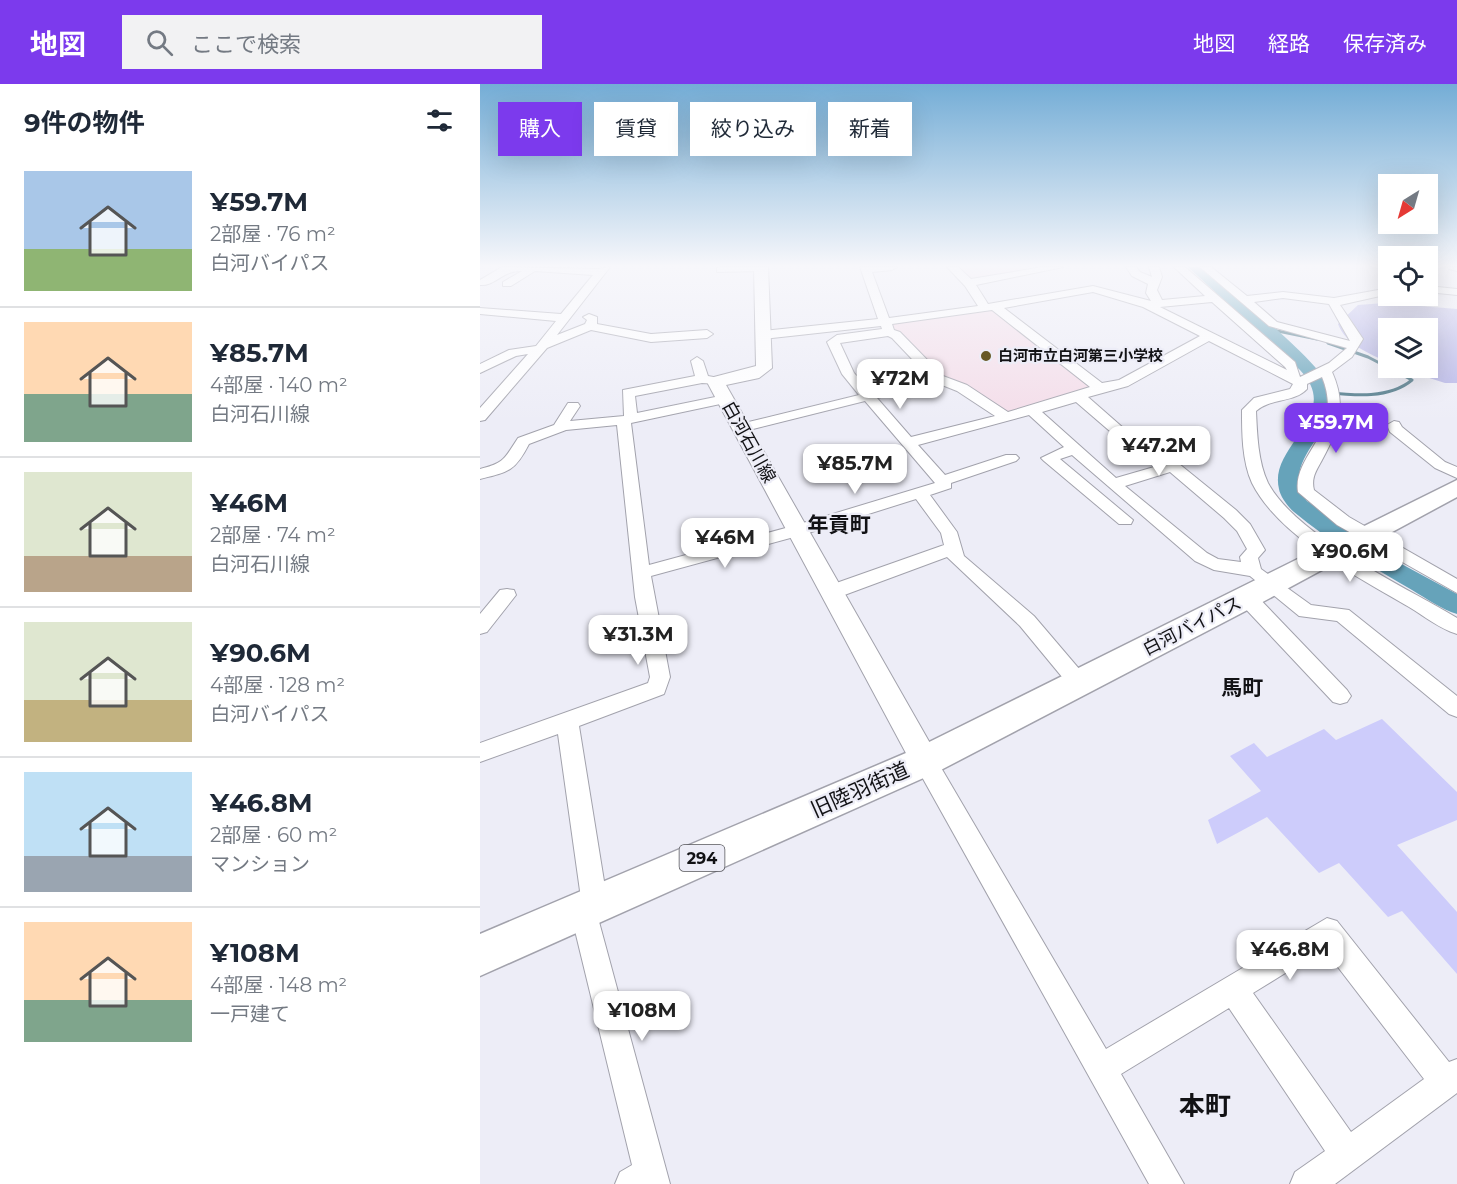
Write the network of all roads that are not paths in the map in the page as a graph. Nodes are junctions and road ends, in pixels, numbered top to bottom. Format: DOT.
graph roads {
  1 [pos="563,318"];
  2 [pos="592,318"];
  3 [pos="763,318"];
  4 [pos="884,318"];
  5 [pos="931,318"];
  6 [pos="1005,318"];
  7 [pos="1179,318"];
  8 [pos="1240,318"];
  9 [pos="1266,318"];
  10 [pos="1343,318"];
  11 [pos="590,326"];
  12 [pos="887,327"];
  13 [pos="707,334"];
  14 [pos="763,335"];
  15 [pos="1211,335"];
  16 [pos="541,347"];
  17 [pos="1353,350"];
  18 [pos="697,361"];
  19 [pos="480,369"];
  20 [pos="1325,370"];
  21 [pos="938,380"];
  22 [pos="1298,381"];
  23 [pos="508,385"];
  24 [pos="714,386"];
  25 [pos="1100,388"];
  26 [pos="480,395"];
  27 [pos="869,397"];
  28 [pos="1078,397"];
  29 [pos="573,406"];
  30 [pos="1033,411"];
  31 [pos="480,417"];
  32 [pos="1006,417"];
  33 [pos="627,419"];
  34 [pos="1394,425"];
  35 [pos="559,428"];
  36 [pos="741,428"];
  37 [pos="907,443"];
  38 [pos="1074,449"];
  39 [pos="1011,458"];
  40 [pos="1173,466"];
  41 [pos="1457,473"];
  42 [pos="480,474"];
  43 [pos="942,481"];
  44 [pos="1114,484"];
  45 [pos="1457,487"];
  46 [pos="1090,492"];
  47 [pos="920,493"];
  48 [pos="1125,520"];
  49 [pos="799,530"];
  50 [pos="1350,543"];
  51 [pos="954,548"];
  52 [pos="641,573"];
  53 [pos="1256,584"];
  54 [pos="1457,587"];
  55 [pos="832,592"];
  56 [pos="507,595"];
  57 [pos="480,627"];
  58 [pos="1457,627"];
  59 [pos="1079,683"];
  60 [pos="1340,696"];
  61 [pos="1457,708"];
  62 [pos="567,720"];
  63 [pos="480,753"];
  64 [pos="925,761"];
  65 [pos="589,908"];
  66 [pos="480,956"];
  67 [pos="1233,989"];
  68 [pos="1100,1070"];
  69 [pos="1451,1078"];
  70 [pos="1347,1155"];
  71 [pos="645,1180"];
  72 [pos="1167,1184"];
  73 [pos="1307,1184"];
  1 -- 16 [label="street"];
  2 -- 11 [label="street"];
  3 -- 14 [label="main road, 白河石川線"];
  4 -- 12 [label="street"];
  5 -- 12 [label="street"];
  6 -- 25 [label="street"];
  7 -- 15 [label="street"];
  8 -- 22 [label="street"];
  9 -- 17 [label="street"];
  10 -- 17 [label="street"];
  11 -- 13 [label="street"];
  11 -- 16 [label="street"];
  12 -- 14 [label="street"];
  12 -- 21 [label="street"];
  12 -- 27 [label="street"];
  14 -- 24 [label="main road, 白河石川線"];
  15 -- 22 [label="street"];
  15 -- 25 [label="street"];
  16 -- 19 [label="street"];
  16 -- 23 [label="street"];
  17 -- 20 [label="street"];
  18 -- 24 [label="street"];
  20 -- 22 [label="street"];
  20 -- 50 [label="street"];
  21 -- 27 [label="street"];
  21 -- 32 [label="street"];
  22 -- 50 [label="street"];
  23 -- 26 [label="street"];
  23 -- 31 [label="street"];
  24 -- 33 [label="street"];
  24 -- 33 [label="street"];
  24 -- 36 [label="main road, 白河石川線"];
  25 -- 28 [label="street"];
  27 -- 36 [label="street"];
  27 -- 37 [label="street"];
  28 -- 30 [label="street"];
  28 -- 40 [label="street"];
  29 -- 35 [label="street"];
  30 -- 32 [label="street"];
  30 -- 38 [label="street"];
  32 -- 37 [label="street"];
  33 -- 35 [label="street"];
  33 -- 52 [label="street"];
  34 -- 41 [label="street"];
  35 -- 42 [label="street"];
  36 -- 49 [label="main road, 白河石川線"];
  37 -- 43 [label="street"];
  38 -- 44 [label="street"];
  38 -- 46 [label="street"];
  39 -- 43 [label="street"];
  40 -- 44 [label="street"];
  40 -- 53 [label="street"];
  43 -- 47 [label="street"];
  44 -- 46 [label="street"];
  44 -- 53 [label="street"];
  45 -- 50 [label="highway, 白河バイパス / 294"];
  46 -- 48 [label="street"];
  47 -- 49 [label="street"];
  47 -- 51 [label="street"];
  49 -- 52 [label="street"];
  49 -- 55 [label="main road, 白河石川線"];
  50 -- 53 [label="highway, 白河バイパス / 294"];
  50 -- 54 [label="street"];
  50 -- 58 [label="street"];
  51 -- 55 [label="street"];
  51 -- 59 [label="street"];
  52 -- 62 [label="street"];
  53 -- 59 [label="highway, 白河バイパス / 294"];
  53 -- 60 [label="street"];
  53 -- 61 [label="street"];
  55 -- 64 [label="main road, 白河石川線"];
  56 -- 57 [label="street"];
  59 -- 64 [label="highway, 白河バイパス / 294"];
  62 -- 63 [label="street"];
  62 -- 65 [label="street"];
  64 -- 65 [label="highway, 旧陸羽街道 / 294"];
  64 -- 68 [label="street, 旧陸羽街道"];
  65 -- 66 [label="highway, 旧陸羽街道 / 294"];
  65 -- 71 [label="street"];
  67 -- 68 [label="street"];
  67 -- 69 [label="street"];
  67 -- 70 [label="street"];
  68 -- 72 [label="street, 旧陸羽街道"];
  69 -- 70 [label="street"];
  70 -- 73 [label="street"];
}
